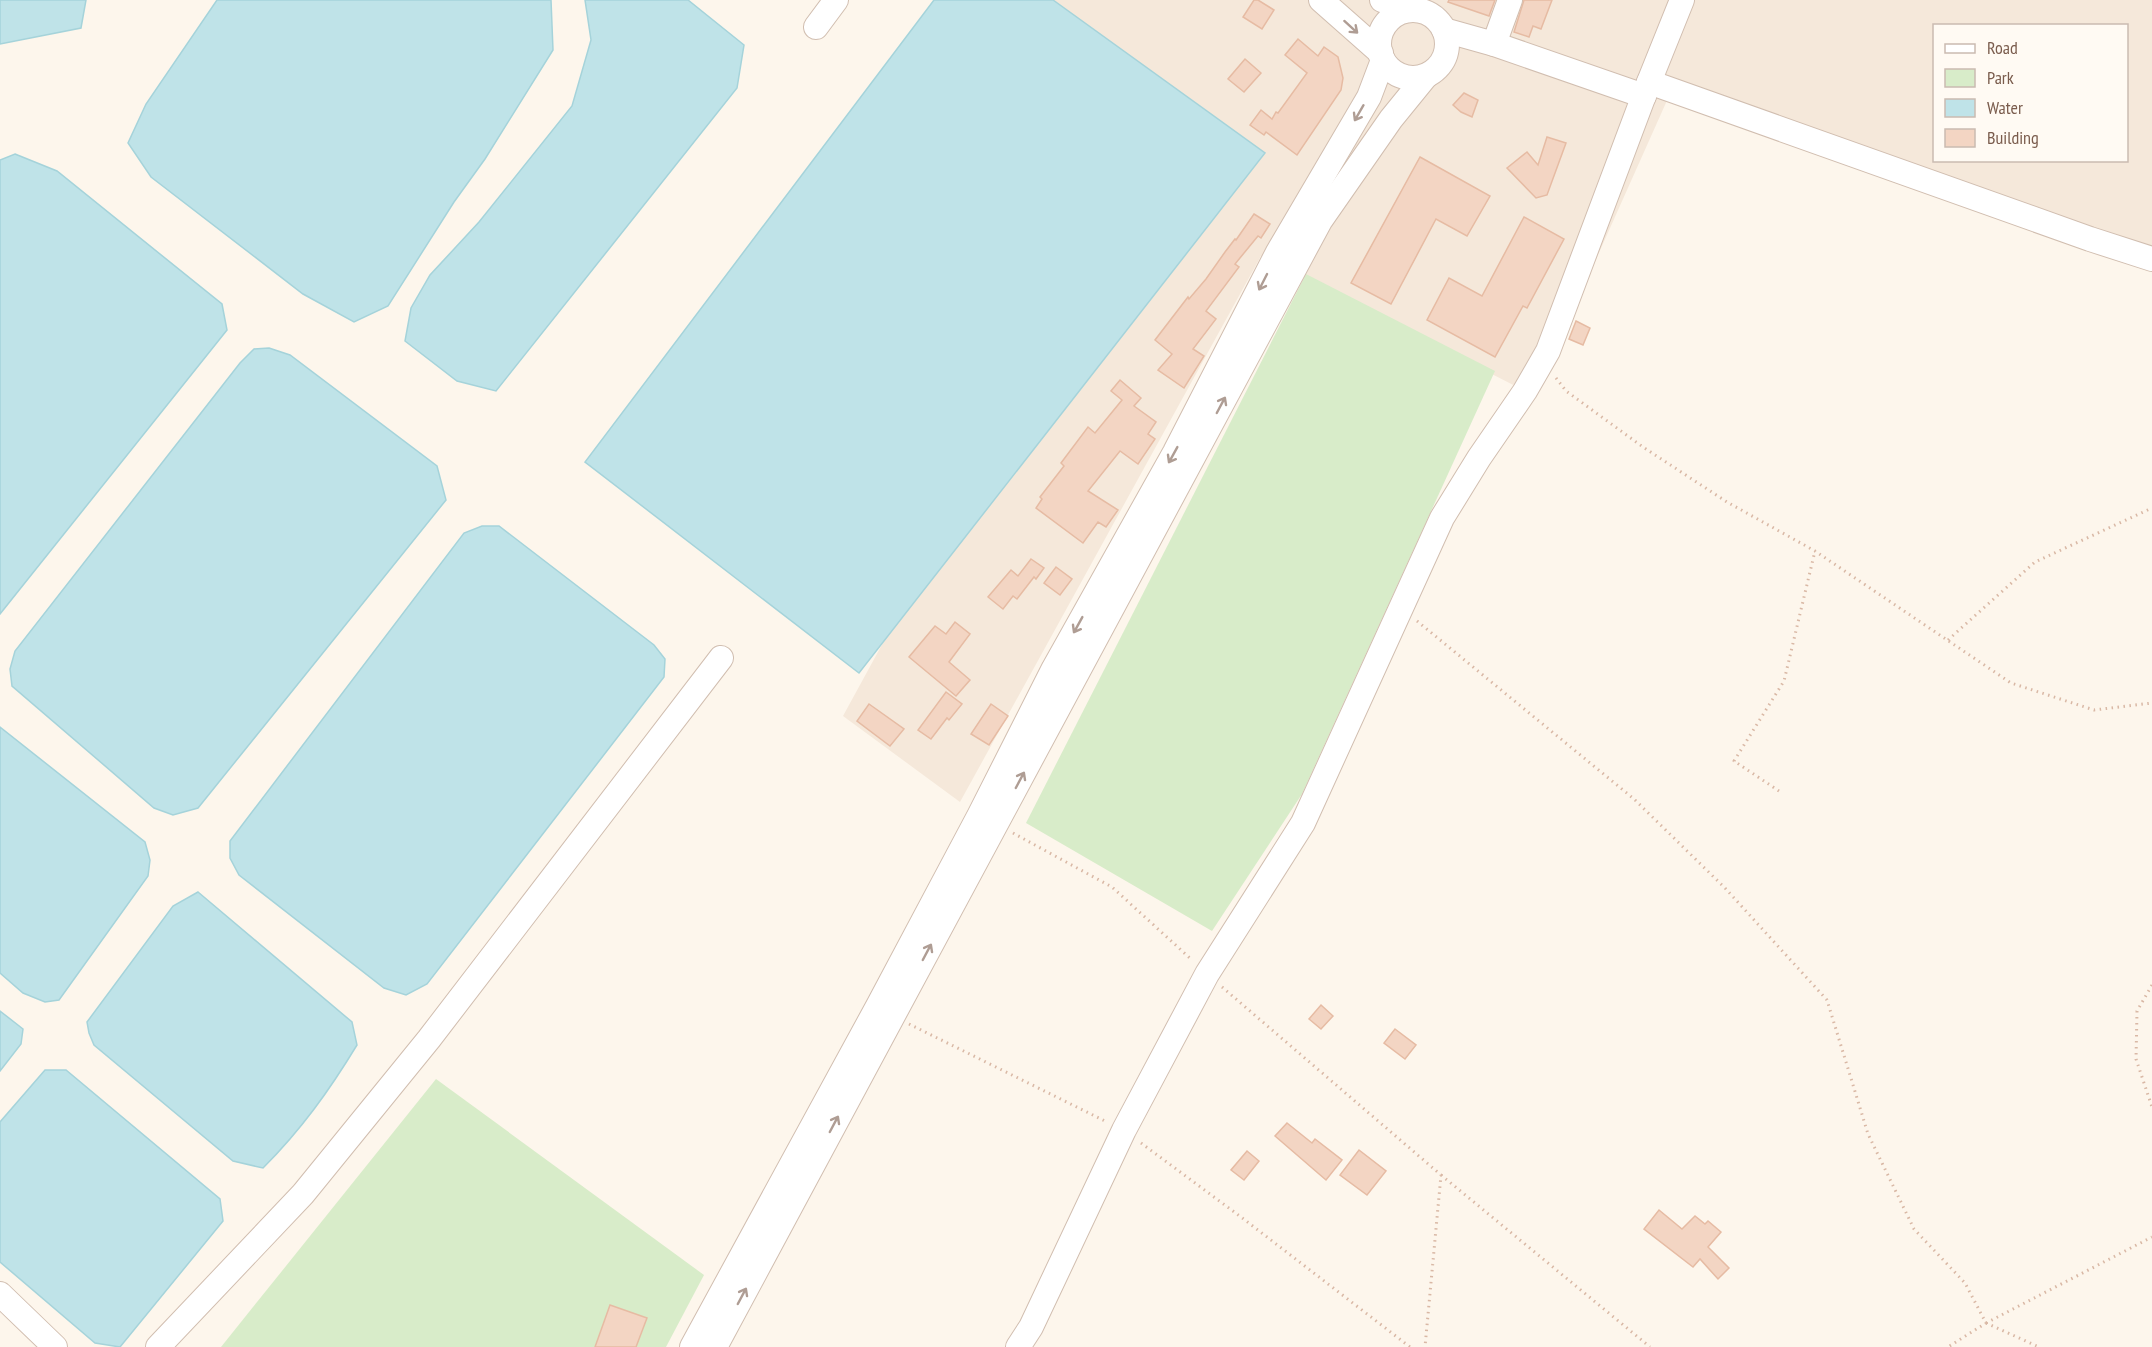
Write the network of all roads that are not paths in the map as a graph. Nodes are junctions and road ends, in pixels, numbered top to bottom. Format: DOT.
graph roads {
  1 [pos="836,0"];
  2 [pos="1321,0"];
  3 [pos="1382,0"];
  4 [pos="1510,0"];
  5 [pos="1682,0"];
  6 [pos="1414,10"];
  7 [pos="816,27"];
  8 [pos="1444,30"];
  9 [pos="1494,44"];
  10 [pos="1382,56"];
  11 [pos="1426,76"];
  12 [pos="1646,89"];
  13 [pos="2152,259"];
  14 [pos="721,658"];
  15 [pos="0,1293"];
  16 [pos="56,1347"];
  17 [pos="158,1347"];
  18 [pos="692,1347"];
  19 [pos="715,1347"];
  20 [pos="1018,1347"];
  1 -- 7 [label="street"];
  2 -- 10 [label="street, one-way"];
  3 -- 6 [label="street"];
  4 -- 9 [label="street"];
  5 -- 12 [label="street"];
  6 -- 8 [label="street"];
  6 -- 10 [label="street"];
  8 -- 9 [label="street"];
  8 -- 11 [label="street"];
  9 -- 12 [label="street"];
  10 -- 11 [label="street"];
  10 -- 18 [label="street, one-way"];
  19 -- 11 [label="street, one-way"];
  12 -- 13 [label="street"];
  12 -- 20 [label="street"];
  14 -- 17 [label="street"];
  15 -- 16 [label="street"];
}
